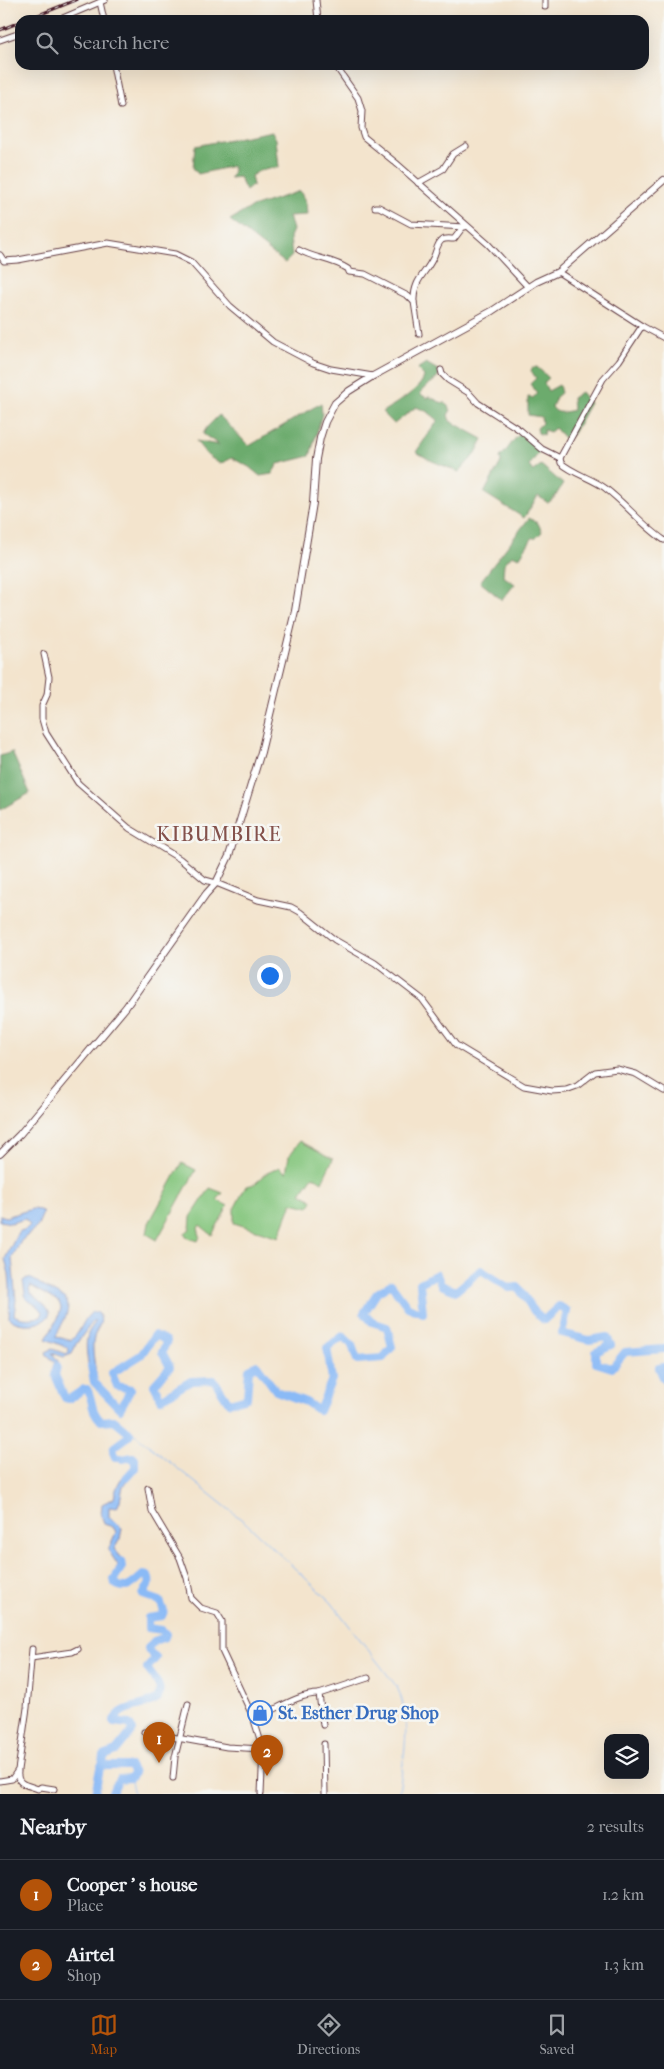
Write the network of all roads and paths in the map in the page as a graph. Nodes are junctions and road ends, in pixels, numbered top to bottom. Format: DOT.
graph roads {
  1 [pos="316,0"];
  2 [pos="545,0"];
  3 [pos="102,1"];
  4 [pos="545,6"];
  5 [pos="70,15"];
  6 [pos="103,15"];
  7 [pos="318,15"];
  8 [pos="15,35"];
  9 [pos="0,40"];
  10 [pos="114,70"];
  11 [pos="338,70"];
  12 [pos="121,106"];
  13 [pos="466,146"];
  14 [pos="664,180"];
  15 [pos="418,182"];
  16 [pos="375,207"];
  17 [pos="466,227"];
  18 [pos="299,250"];
  19 [pos="0,255"];
  20 [pos="558,272"];
  21 [pos="528,287"];
  22 [pos="414,302"];
  23 [pos="642,326"];
  24 [pos="419,334"];
  25 [pos="664,338"];
  26 [pos="441,370"];
  27 [pos="373,376"];
  28 [pos="560,458"];
  29 [pos="664,540"];
  30 [pos="44,654"];
  31 [pos="216,883"];
  32 [pos="664,1091"];
  33 [pos="0,1154"];
  34 [pos="148,1488"];
  35 [pos="78,1648"];
  36 [pos="32,1649"];
  37 [pos="31,1658"];
  38 [pos="368,1678"];
  39 [pos="319,1694"];
  40 [pos="188,1704"];
  41 [pos="254,1720"];
  42 [pos="323,1725"];
  43 [pos="144,1732"];
  44 [pos="180,1737"];
  45 [pos="324,1744"];
  46 [pos="263,1749"];
  47 [pos="18,1770"];
  48 [pos="173,1778"];
  49 [pos="0,1782"];
  50 [pos="54,1789"];
  51 [pos="38,1792"];
  52 [pos="261,1794"];
  53 [pos="326,1794"];
  1 -- 7 [label="street"];
  2 -- 4 [label="street"];
  3 -- 5 [label="street"];
  3 -- 6 [label="street"];
  8 -- 9 [label="street"];
  10 -- 12 [label="street"];
  11 -- 15 [label="street"];
  13 -- 15 [label="street"];
  14 -- 20 [label="street"];
  15 -- 17 [label="street"];
  16 -- 17 [label="street"];
  17 -- 21 [label="street"];
  17 -- 22 [label="street"];
  18 -- 22 [label="street"];
  19 -- 27 [label="street"];
  20 -- 21 [label="street"];
  20 -- 23 [label="street"];
  21 -- 27 [label="street"];
  22 -- 24 [label="street"];
  23 -- 25 [label="street"];
  23 -- 28 [label="street"];
  26 -- 28 [label="street"];
  27 -- 31 [label="street"];
  28 -- 29 [label="street"];
  30 -- 31 [label="street"];
  31 -- 32 [label="street"];
  31 -- 33 [label="street"];
  34 -- 41 [label="street"];
  35 -- 37 [label="street"];
  36 -- 37 [label="street"];
  37 -- 47 [label="street"];
  38 -- 39 [label="street"];
  39 -- 41 [label="street"];
  39 -- 42 [label="street"];
  40 -- 44 [label="street"];
  41 -- 46 [label="street"];
  43 -- 44 [label="street"];
  44 -- 46 [label="street"];
  44 -- 48 [label="street"];
  45 -- 53 [label="street"];
  46 -- 52 [label="street"];
  47 -- 49 [label="street"];
  47 -- 51 [label="street"];
  50 -- 51 [label="street"];
}
